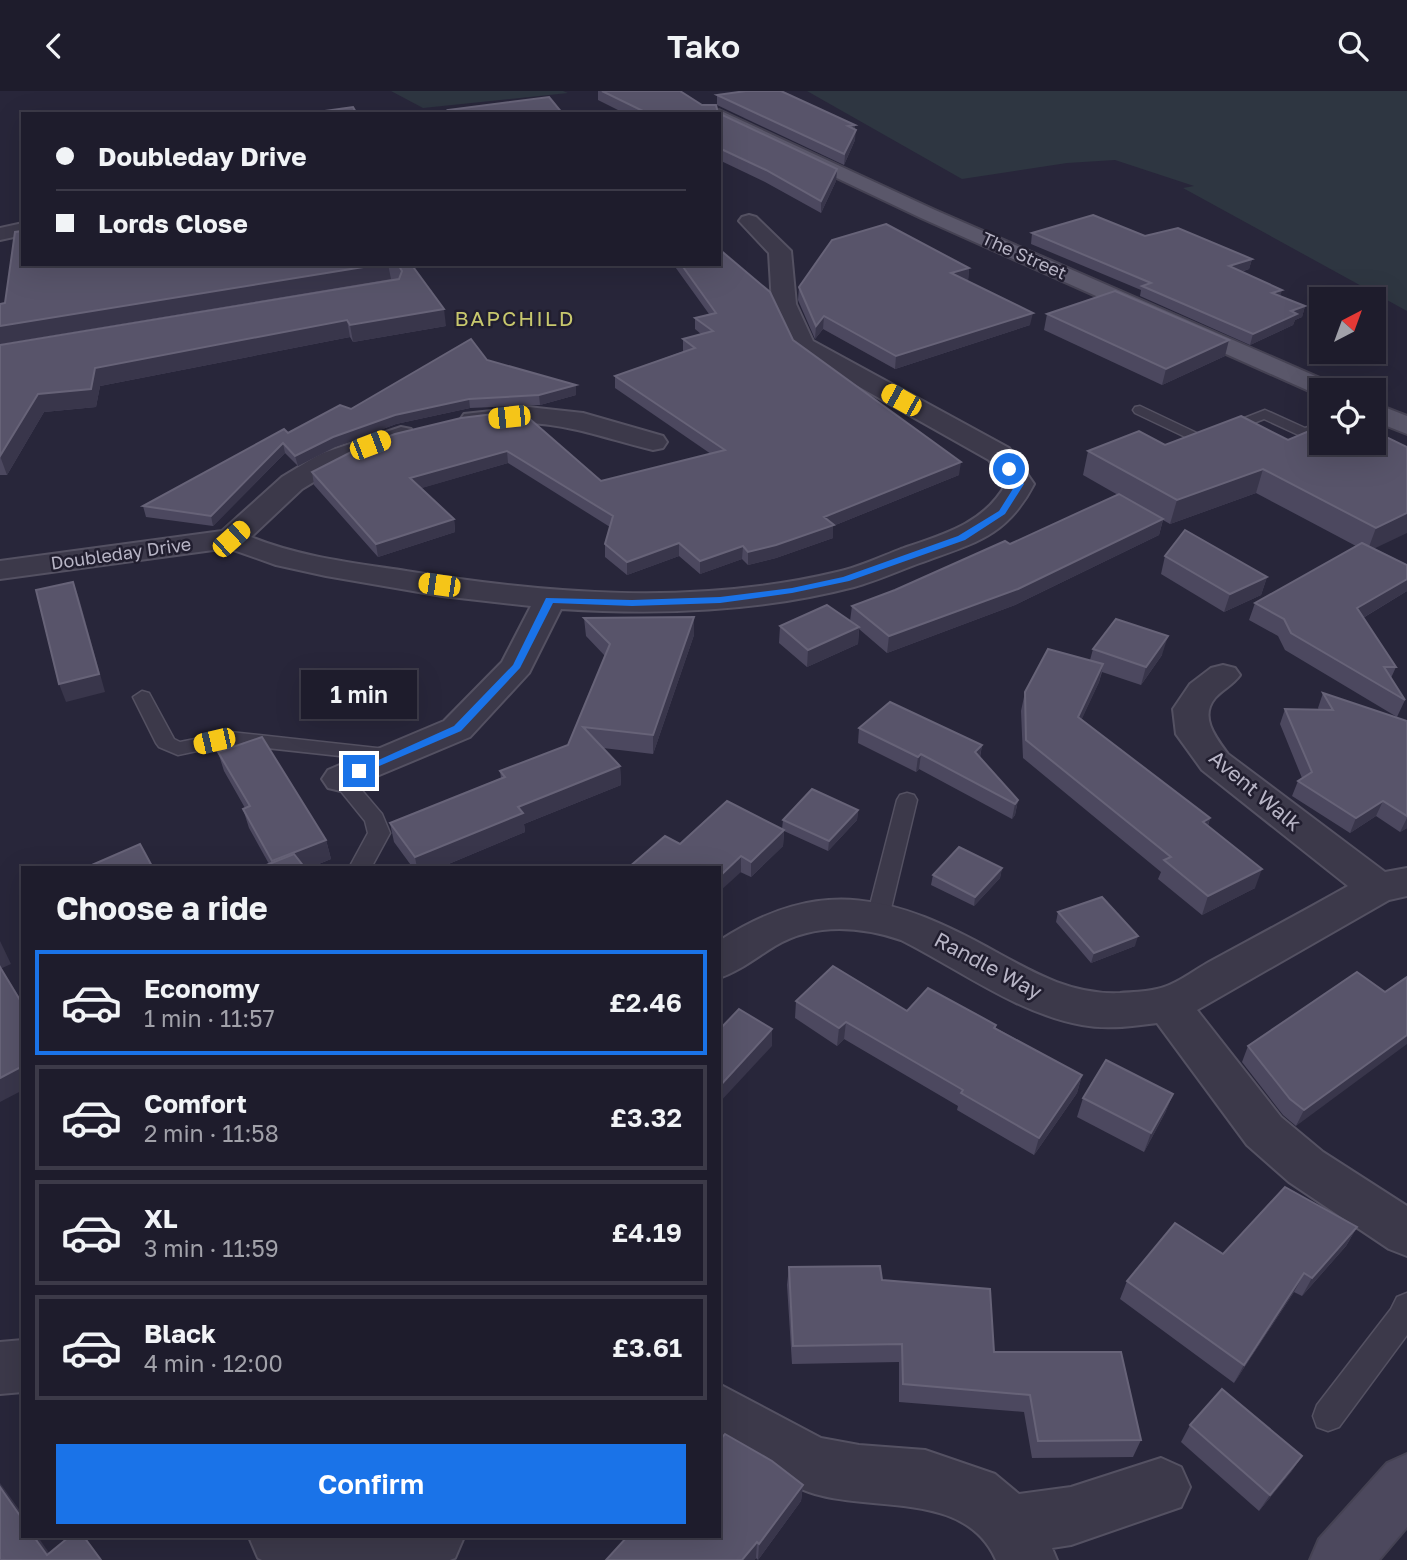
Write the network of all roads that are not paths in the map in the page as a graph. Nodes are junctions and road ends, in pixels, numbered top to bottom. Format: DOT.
graph roads {
  1 [pos="721,117"];
  2 [pos="750,221"];
  3 [pos="21,229"];
  4 [pos="0,234"];
  5 [pos="1309,382"];
  6 [pos="1140,410"];
  7 [pos="1386,416"];
  8 [pos="1407,426"];
  9 [pos="1309,432"];
  10 [pos="653,442"];
  11 [pos="231,539"];
  12 [pos="0,571"];
  13 [pos="550,600"];
  14 [pos="1223,675"];
  15 [pos="142,697"];
  16 [pos="395,756"];
  17 [pos="341,779"];
  18 [pos="906,800"];
  19 [pos="361,866"];
  20 [pos="1392,885"];
  21 [pos="878,917"];
  22 [pos="721,961"];
  23 [pos="1168,1005"];
  24 [pos="1407,1233"];
  25 [pos="1407,1306"];
  26 [pos="21,1366"];
  27 [pos="0,1369"];
  28 [pos="721,1412"];
  29 [pos="1328,1416"];
  30 [pos="1407,1483"];
  31 [pos="1161,1487"];
  32 [pos="281,1538"];
  33 [pos="1019,1542"];
  34 [pos="414,1547"];
  35 [pos="1340,1560"];
  1 -- 5 [label="main road, The Street"];
  2 -- 13 [label="street, Doubleday Drive"];
  3 -- 4 [label="street"];
  6 -- 9 [label="lane"];
  7 -- 8 [label="main road"];
  10 -- 11 [label="street"];
  11 -- 12 [label="street, Doubleday Drive"];
  11 -- 13 [label="street, Doubleday Drive"];
  13 -- 16 [label="street"];
  14 -- 20 [label="street, Avent Walk"];
  15 -- 16 [label="lane"];
  16 -- 17 [label="street"];
  17 -- 19 [label="lane"];
  18 -- 21 [label="lane"];
  20 -- 23 [label="street, Randle Way"];
  21 -- 22 [label="street, Randle Way"];
  21 -- 23 [label="street, Randle Way"];
  23 -- 24 [label="street"];
  25 -- 29 [label="lane"];
  26 -- 27 [label="street"];
  28 -- 33 [label="street"];
  30 -- 35 [label="street"];
  31 -- 33 [label="street"];
  32 -- 34 [label="street"];
}
